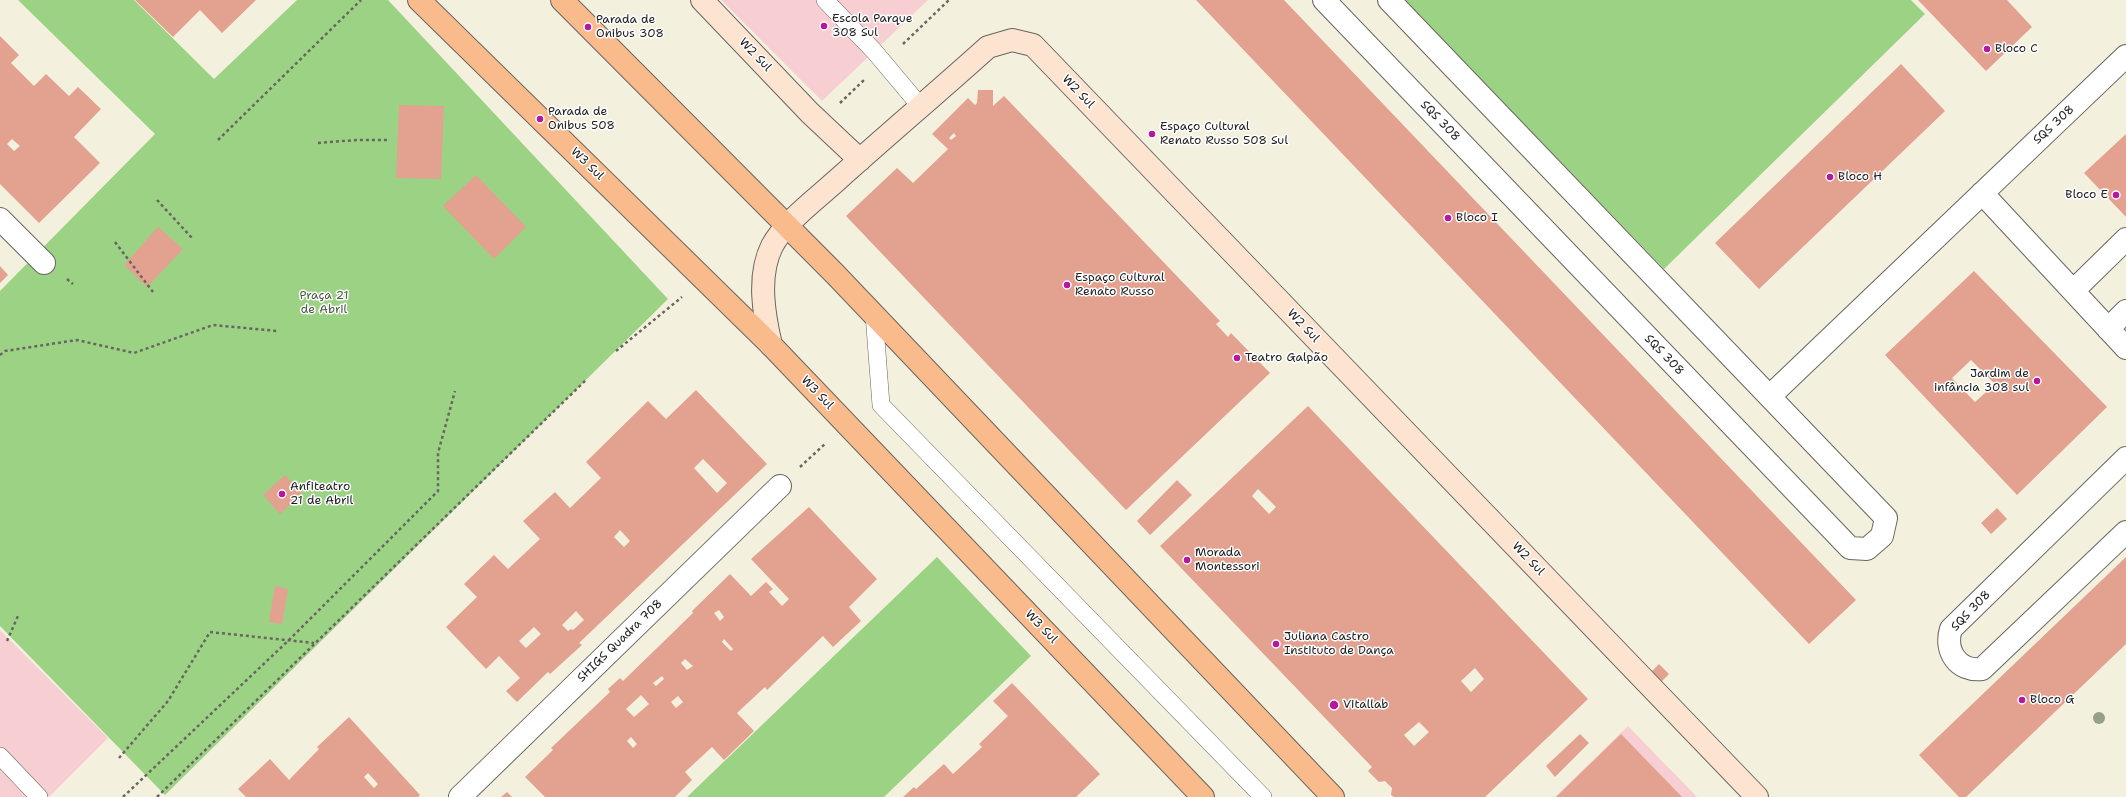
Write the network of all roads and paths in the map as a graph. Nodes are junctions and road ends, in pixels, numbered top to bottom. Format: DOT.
graph roads {
  1 [pos="361,0"];
  2 [pos="420,0"];
  3 [pos="562,0"];
  4 [pos="702,0"];
  5 [pos="825,0"];
  6 [pos="1324,0"];
  7 [pos="1389,0"];
  8 [pos="2126,56"];
  9 [pos="921,107"];
  10 [pos="218,140"];
  11 [pos="389,140"];
  12 [pos="318,143"];
  13 [pos="860,160"];
  14 [pos="1982,193"];
  15 [pos="158,200"];
  16 [pos="0,219"];
  17 [pos="788,226"];
  18 [pos="192,238"];
  19 [pos="2126,240"];
  20 [pos="115,242"];
  21 [pos="44,263"];
  22 [pos="704,278"];
  23 [pos="2073,291"];
  24 [pos="153,292"];
  25 [pos="2126,311"];
  26 [pos="874,314"];
  27 [pos="2108,329"];
  28 [pos="277,331"];
  29 [pos="771,345"];
  30 [pos="2126,348"];
  31 [pos="616,351"];
  32 [pos="0,355"];
  33 [pos="587,379"];
  34 [pos="456,391"];
  35 [pos="1770,396"];
  36 [pos="846,424"];
  37 [pos="2126,458"];
  38 [pos="780,486"];
  39 [pos="2126,532"];
  40 [pos="18,616"];
  41 [pos="289,640"];
  42 [pos="7,641"];
  43 [pos="314,643"];
  44 [pos="0,756"];
  45 [pos="119,758"];
  46 [pos="39,797"];
  47 [pos="123,797"];
  48 [pos="157,797"];
  49 [pos="460,797"];
  50 [pos="1203,797"];
  51 [pos="1263,797"];
  52 [pos="1333,797"];
  53 [pos="1757,797"];
  1 -- 10 [label="path"];
  2 -- 22 [label="main road, W3 Sul"];
  3 -- 17 [label="main road"];
  4 -- 13 [label="street, W2 Sul"];
  5 -- 9 [label="lane"];
  6 -- 35 [label="street, SQS 308"];
  7 -- 35 [label="street, SQS 308"];
  8 -- 14 [label="street, SQS 308"];
  9 -- 13 [label="street, W2 Sul"];
  9 -- 53 [label="street, W2 Sul"];
  11 -- 12 [label="path"];
  13 -- 17 [label="street, W2 Sul"];
  14 -- 23 [label="street"];
  14 -- 35 [label="street, SQS 308"];
  15 -- 18 [label="path"];
  16 -- 21 [label="street"];
  17 -- 26 [label="main road"];
  17 -- 29 [label="street, W2 Sul"];
  19 -- 23 [label="street"];
  20 -- 24 [label="path"];
  22 -- 29 [label="main road, W3 Sul"];
  22 -- 31 [label="path"];
  23 -- 27 [label="street"];
  25 -- 27 [label="street"];
  26 -- 51 [label="lane"];
  26 -- 52 [label="main road"];
  27 -- 30 [label="street"];
  28 -- 32 [label="path"];
  29 -- 36 [label="main road, W3 Sul"];
  33 -- 43 [label="path"];
  34 -- 41 [label="path"];
  36 -- 38 [label="path"];
  36 -- 50 [label="main road, W3 Sul"];
  37 -- 39 [label="street, SQS 308"];
  38 -- 49 [label="street, SHIGS Quadra 708"];
  40 -- 42 [label="path"];
  41 -- 43 [label="path"];
  41 -- 45 [label="path"];
  41 -- 47 [label="path"];
  43 -- 48 [label="path"];
  44 -- 46 [label="lane"];
}
